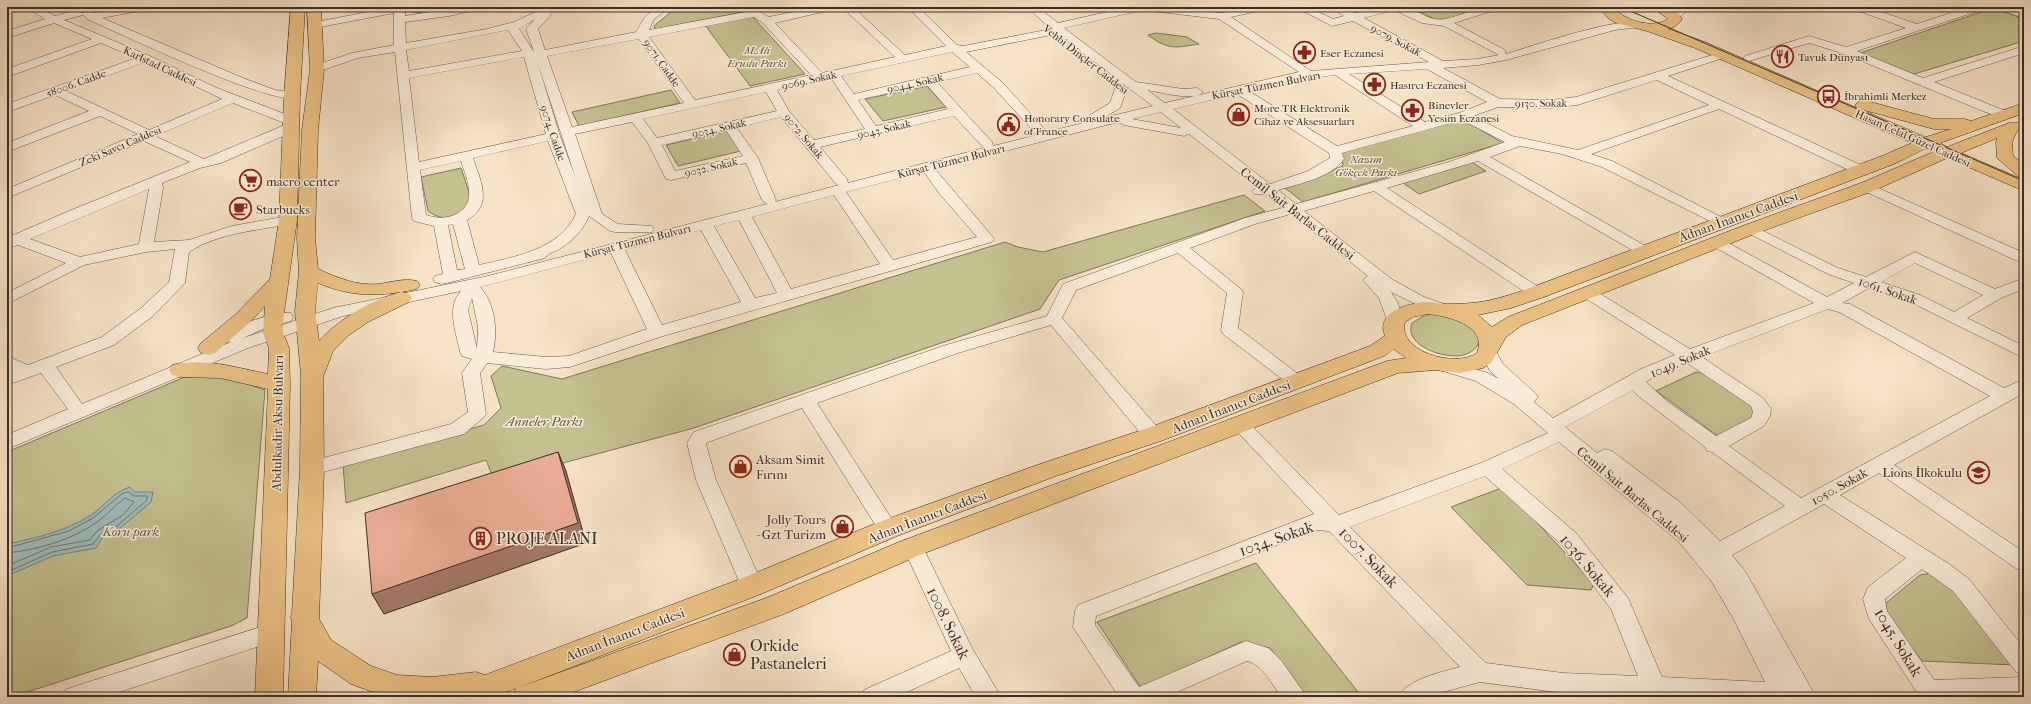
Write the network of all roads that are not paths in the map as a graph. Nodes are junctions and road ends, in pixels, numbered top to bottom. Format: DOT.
graph roads {
  1 [pos="30,7"];
  2 [pos="104,7"];
  3 [pos="144,7"];
  4 [pos="474,7"];
  5 [pos="555,7"];
  6 [pos="665,7"];
  7 [pos="831,7"];
  8 [pos="847,7"];
  9 [pos="912,7"];
  10 [pos="1021,7"];
  11 [pos="1032,7"];
  12 [pos="1143,7"];
  13 [pos="1264,7"];
  14 [pos="1300,7"];
  15 [pos="1335,7"];
  16 [pos="1392,7"];
  17 [pos="1398,7"];
  18 [pos="1484,7"];
  19 [pos="1659,7"];
  20 [pos="1687,7"];
  21 [pos="1857,7"];
  22 [pos="1980,7"];
  23 [pos="2002,7"];
  24 [pos="1609,8"];
  25 [pos="83,11"];
  26 [pos="312,11"];
  27 [pos="400,12"];
  28 [pos="2024,15"];
  29 [pos="1222,16"];
  30 [pos="1354,17"];
  31 [pos="1675,18"];
  32 [pos="53,19"];
  33 [pos="767,21"];
  34 [pos="1447,23"];
  35 [pos="1641,25"];
  36 [pos="533,27"];
  37 [pos="516,28"];
  38 [pos="1917,28"];
  39 [pos="1053,29"];
  40 [pos="641,34"];
  41 [pos="7,35"];
  42 [pos="103,39"];
  43 [pos="400,47"];
  44 [pos="954,48"];
  45 [pos="316,50"];
  46 [pos="1846,51"];
  47 [pos="1502,52"];
  48 [pos="2022,52"];
  49 [pos="534,54"];
  50 [pos="356,55"];
  51 [pos="1722,55"];
  52 [pos="146,58"];
  53 [pos="1749,58"];
  54 [pos="904,59"];
  55 [pos="1433,63"];
  56 [pos="317,68"];
  57 [pos="979,69"];
  58 [pos="1305,71"];
  59 [pos="1336,71"];
  60 [pos="7,73"];
  61 [pos="834,74"];
  62 [pos="403,76"];
  63 [pos="1659,76"];
  64 [pos="819,77"];
  65 [pos="1112,79"];
  66 [pos="930,80"];
  67 [pos="1128,81"];
  68 [pos="1923,82"];
  69 [pos="770,88"];
  70 [pos="55,90"];
  71 [pos="1239,90"];
  72 [pos="1207,94"];
  73 [pos="292,96"];
  74 [pos="851,98"];
  75 [pos="233,99"];
  76 [pos="691,104"];
  77 [pos="1497,104"];
  78 [pos="1860,104"];
  79 [pos="1720,105"];
  80 [pos="1155,106"];
  81 [pos="7,108"];
  82 [pos="2024,108"];
  83 [pos="957,111"];
  84 [pos="98,112"];
  85 [pos="784,113"];
  86 [pos="1463,116"];
  87 [pos="635,117"];
  88 [pos="1870,119"];
  89 [pos="1095,121"];
  90 [pos="1986,122"];
  91 [pos="2012,122"];
  92 [pos="293,124"];
  93 [pos="729,126"];
  94 [pos="1182,127"];
  95 [pos="1423,127"];
  96 [pos="568,132"];
  97 [pos="874,132"];
  98 [pos="1041,132"];
  99 [pos="146,135"];
  100 [pos="553,136"];
  101 [pos="1519,142"];
  102 [pos="654,143"];
  103 [pos="1923,144"];
  104 [pos="811,145"];
  105 [pos="987,145"];
  106 [pos="1949,146"];
  107 [pos="7,148"];
  108 [pos="1335,151"];
  109 [pos="1579,154"];
  110 [pos="466,156"];
  111 [pos="1479,156"];
  112 [pos="750,158"];
  113 [pos="1888,160"];
  114 [pos="205,164"];
  115 [pos="414,167"];
  116 [pos="927,167"];
  117 [pos="1908,169"];
  118 [pos="1860,170"];
  119 [pos="2021,178"];
  120 [pos="154,181"];
  121 [pos="840,186"];
  122 [pos="1377,187"];
  123 [pos="1867,187"];
  124 [pos="1262,190"];
  125 [pos="7,194"];
  126 [pos="769,200"];
  127 [pos="1290,211"];
  128 [pos="744,215"];
  129 [pos="459,218"];
  130 [pos="288,220"];
  131 [pos="440,222"];
  132 [pos="1720,222"];
  133 [pos="705,224"];
  134 [pos="647,229"];
  135 [pos="1751,229"];
  136 [pos="11,240"];
  137 [pos="1718,243"];
  138 [pos="189,244"];
  139 [pos="146,247"];
  140 [pos="616,247"];
  141 [pos="1180,248"];
  142 [pos="1644,251"];
  143 [pos="528,258"];
  144 [pos="2024,259"];
  145 [pos="79,262"];
  146 [pos="890,267"];
  147 [pos="309,272"];
  148 [pos="451,277"];
  149 [pos="280,279"];
  150 [pos="472,281"];
  151 [pos="1867,283"];
  152 [pos="2024,283"];
  153 [pos="406,292"];
  154 [pos="1537,293"];
  155 [pos="1588,293"];
  156 [pos="786,295"];
  157 [pos="1995,295"];
  158 [pos="7,299"];
  159 [pos="1827,304"];
  160 [pos="751,305"];
  161 [pos="1443,309"];
  162 [pos="305,316"];
  163 [pos="1955,318"];
  164 [pos="1054,319"];
  165 [pos="273,326"];
  166 [pos="1395,330"];
  167 [pos="657,332"];
  168 [pos="208,348"];
  169 [pos="1489,349"];
  170 [pos="2024,353"];
  171 [pos="1688,356"];
  172 [pos="482,357"];
  173 [pos="7,362"];
  174 [pos="1437,364"];
  175 [pos="45,366"];
  176 [pos="180,370"];
  177 [pos="27,371"];
  178 [pos="312,375"];
  179 [pos="7,378"];
  180 [pos="1296,381"];
  181 [pos="1635,381"];
  182 [pos="279,384"];
  183 [pos="2017,392"];
  184 [pos="806,400"];
  185 [pos="74,405"];
  186 [pos="1240,424"];
  187 [pos="1561,428"];
  188 [pos="7,433"];
  189 [pos="1153,436"];
  190 [pos="7,442"];
  191 [pos="1714,446"];
  192 [pos="1879,464"];
  193 [pos="312,468"];
  194 [pos="1488,468"];
  195 [pos="1824,494"];
  196 [pos="1800,507"];
  197 [pos="1337,524"];
  198 [pos="888,530"];
  199 [pos="913,547"];
  200 [pos="1717,553"];
  201 [pos="1921,558"];
  202 [pos="2024,563"];
  203 [pos="752,586"];
  204 [pos="304,618"];
  205 [pos="270,633"];
  206 [pos="964,655"];
  207 [pos="2024,665"];
  208 [pos="1480,672"];
  209 [pos="500,681"];
  210 [pos="1654,686"];
  211 [pos="2024,687"];
  212 [pos="1566,690"];
  213 [pos="547,693"];
  214 [pos="1930,693"];
  215 [pos="1783,695"];
  216 [pos="73,697"];
  217 [pos="269,697"];
  218 [pos="302,697"];
  219 [pos="459,697"];
  220 [pos="872,697"];
  221 [pos="989,697"];
  222 [pos="1132,697"];
  223 [pos="1141,697"];
  224 [pos="1295,697"];
  225 [pos="1410,697"];
  226 [pos="1804,697"];
  1 -- 32 [label="street, Karlstad Caddesi"];
  2 -- 25 [label="street"];
  3 -- 25 [label="street"];
  4 -- 27 [label="street"];
  5 -- 36 [label="street"];
  5 -- 37 [label="street"];
  6 -- 40 [label="street, 9071. Cadde"];
  7 -- 33 [label="street"];
  8 -- 54 [label="street"];
  9 -- 44 [label="street"];
  10 -- 39 [label="street, Vehbi Dinçler Caddesi"];
  11 -- 39 [label="street"];
  12 -- 29 [label="street, 9069. Sokak"];
  12 -- 39 [label="street, 9069. Sokak"];
  13 -- 29 [label="street"];
  14 -- 30 [label="street"];
  15 -- 30 [label="street, 9079. Sokak"];
  16 -- 30 [label="street"];
  17 -- 34 [label="street"];
  18 -- 34 [label="street"];
  19 -- 31 [label="main road, Hasan Celal Güzel Caddesi"];
  20 -- 31 [label="street"];
  21 -- 38 [label="street"];
  22 -- 38 [label="street"];
  23 -- 28 [label="street"];
  24 -- 35 [label="main road, Hasan Celal Güzel Caddesi"];
  24 -- 47 [label="street, Kürşat Tüzmen Bulvarı"];
  25 -- 32 [label="street"];
  25 -- 73 [label="street, Karlstad Caddesi"];
  26 -- 27 [label="street"];
  26 -- 45 [label="main road"];
  26 -- 73 [label="main road, Abdulkadir Aksu Bulvarı"];
  27 -- 43 [label="street"];
  29 -- 58 [label="street"];
  30 -- 55 [label="street, 9079. Sokak"];
  31 -- 35 [label="main road"];
  31 -- 53 [label="main road, Hasan Celal Güzel Caddesi"];
  32 -- 41 [label="street"];
  32 -- 42 [label="street, Karlstad Caddesi"];
  33 -- 40 [label="street"];
  33 -- 64 [label="street"];
  34 -- 47 [label="street"];
  35 -- 51 [label="main road, Hasan Celal Güzel Caddesi"];
  35 -- 55 [label="street, Kürşat Tüzmen Bulvarı"];
  36 -- 37 [label="street"];
  36 -- 49 [label="street, 9074. Cadde"];
  37 -- 43 [label="street"];
  37 -- 49 [label="street, 9074. Cadde"];
  38 -- 46 [label="street"];
  39 -- 44 [label="street, 9069. Sokak"];
  39 -- 65 [label="street, Vehbi Dinçler Caddesi"];
  39 -- 67 [label="street"];
  40 -- 49 [label="street"];
  40 -- 76 [label="street, 9071. Cadde"];
  42 -- 52 [label="street, Karlstad Caddesi"];
  42 -- 60 [label="street"];
  43 -- 50 [label="street"];
  43 -- 62 [label="street"];
  44 -- 54 [label="street, 9069. Sokak"];
  44 -- 57 [label="street"];
  45 -- 50 [label="street"];
  45 -- 56 [label="main road"];
  46 -- 53 [label="street"];
  46 -- 68 [label="street"];
  47 -- 55 [label="street, Kürşat Tüzmen Bulvarı"];
  48 -- 68 [label="street"];
  49 -- 62 [label="street"];
  49 -- 96 [label="street, 9074. Cadde"];
  49 -- 100 [label="street, 9074. Cadde"];
  50 -- 56 [label="street"];
  51 -- 63 [label="street, 9130. Sokak"];
  51 -- 88 [label="main road, Hasan Celal Güzel Caddesi"];
  52 -- 70 [label="street, 58006. Cadde"];
  52 -- 75 [label="street, Karlstad Caddesi"];
  53 -- 78 [label="main road, Hasan Celal Güzel Caddesi"];
  54 -- 61 [label="street, 9069. Sokak"];
  55 -- 58 [label="street, Kürşat Tüzmen Bulvarı"];
  55 -- 59 [label="street, Kürşat Tüzmen Bulvarı"];
  55 -- 77 [label="street, 9079. Sokak"];
  56 -- 147 [label="main road"];
  57 -- 66 [label="street, 9044. Sokak"];
  57 -- 98 [label="street"];
  58 -- 72 [label="street, Kürşat Tüzmen Bulvarı"];
  59 -- 71 [label="street, Kürşat Tüzmen Bulvarı"];
  59 -- 95 [label="street"];
  61 -- 64 [label="street, 9069. Sokak"];
  61 -- 74 [label="street"];
  62 -- 115 [label="street"];
  63 -- 77 [label="street, 9130. Sokak"];
  63 -- 79 [label="street"];
  64 -- 69 [label="street, 9069. Sokak"];
  65 -- 80 [label="street, Vehbi Dinçler Caddesi"];
  65 -- 89 [label="street"];
  66 -- 74 [label="street, 9044. Sokak"];
  66 -- 83 [label="street"];
  67 -- 72 [label="street"];
  67 -- 80 [label="street"];
  68 -- 91 [label="street"];
  69 -- 76 [label="street, 9069. Sokak"];
  69 -- 85 [label="street, 9072. Sokak"];
  70 -- 81 [label="street, 58006. Cadde"];
  70 -- 84 [label="street"];
  71 -- 72 [label="street, Kürşat Tüzmen Bulvarı"];
  71 -- 108 [label="street"];
  72 -- 80 [label="street, Kürşat Tüzmen Bulvarı"];
  72 -- 94 [label="street"];
  73 -- 92 [label="main road, Abdulkadir Aksu Bulvarı"];
  74 -- 97 [label="street"];
  75 -- 92 [label="street, Karlstad Caddesi"];
  75 -- 99 [label="street, Zeki Savcı Caddesi"];
  76 -- 87 [label="street, 9069. Sokak"];
  77 -- 86 [label="street, 9130. Sokak"];
  78 -- 90 [label="main road"];
  78 -- 106 [label="main road, Hasan Celal Güzel Caddesi"];
  79 -- 109 [label="street"];
  79 -- 118 [label="street"];
  80 -- 89 [label="street, Kürşat Tüzmen Bulvarı"];
  80 -- 94 [label="street, Cemil Sait Barlas Caddesi"];
  82 -- 91 [label="main road, Adnan İnanıcı Caddesi"];
  83 -- 97 [label="street, 9043. Sokak"];
  83 -- 105 [label="street"];
  84 -- 99 [label="street"];
  84 -- 107 [label="street"];
  85 -- 93 [label="street, 9034. Sokak"];
  85 -- 104 [label="street, 9072. Sokak"];
  86 -- 95 [label="street, 9130. Sokak"];
  86 -- 101 [label="street"];
  87 -- 96 [label="street, 9069. Sokak"];
  87 -- 102 [label="street"];
  88 -- 103 [label="main road, Hasan Celal Güzel Caddesi"];
  88 -- 113 [label="main road"];
  89 -- 94 [label="street"];
  89 -- 98 [label="street, Kürşat Tüzmen Bulvarı"];
  89 -- 116 [label="street, Kürşat Tüzmen Bulvarı"];
  90 -- 91 [label="main road, Adnan İnanıcı Caddesi"];
  90 -- 106 [label="main road, Adnan İnanıcı Caddesi"];
  91 -- 106 [label="main road, Adnan İnanıcı Caddesi"];
  91 -- 119 [label="main road"];
  92 -- 114 [label="street"];
  92 -- 130 [label="main road, Abdulkadir Aksu Bulvarı"];
  93 -- 102 [label="street, 9034. Sokak"];
  93 -- 112 [label="street"];
  94 -- 124 [label="street, Cemil Sait Barlas Caddesi"];
  95 -- 108 [label="street, 9130. Sokak"];
  96 -- 134 [label="street, 9074. Cadde"];
  97 -- 104 [label="street, 9043. Sokak"];
  98 -- 105 [label="street, Kürşat Tüzmen Bulvarı"];
  99 -- 114 [label="street"];
  99 -- 125 [label="street, Zeki Savcı Caddesi"];
  100 -- 110 [label="street"];
  100 -- 143 [label="street, 9074. Cadde"];
  101 -- 109 [label="street"];
  101 -- 111 [label="street"];
  102 -- 112 [label="street, 9032. Sokak"];
  103 -- 106 [label="main road, Adnan İnanıcı Caddesi"];
  103 -- 113 [label="main road, Adnan İnanıcı Caddesi"];
  104 -- 121 [label="street, 9072. Sokak"];
  105 -- 121 [label="street, Kürşat Tüzmen Bulvarı"];
  106 -- 117 [label="main road, Adnan İnanıcı Caddesi"];
  106 -- 119 [label="main road, Hasan Celal Güzel Caddesi"];
  108 -- 124 [label="street"];
  109 -- 132 [label="street"];
  110 -- 115 [label="street"];
  110 -- 129 [label="street"];
  111 -- 122 [label="street"];
  111 -- 142 [label="street"];
  112 -- 126 [label="street"];
  113 -- 118 [label="main road, Adnan İnanıcı Caddesi"];
  114 -- 120 [label="street"];
  115 -- 131 [label="street"];
  116 -- 121 [label="street, Kürşat Tüzmen Bulvarı"];
  116 -- 146 [label="street"];
  117 -- 119 [label="main road"];
  117 -- 123 [label="main road, Adnan İnanıcı Caddesi"];
  118 -- 132 [label="main road, Adnan İnanıcı Caddesi"];
  120 -- 136 [label="street"];
  120 -- 139 [label="street"];
  121 -- 126 [label="street, Kürşat Tüzmen Bulvarı"];
  121 -- 128 [label="street, Kürşat Tüzmen Bulvarı"];
  121 -- 146 [label="street, 9072. Sokak"];
  122 -- 127 [label="street"];
  122 -- 154 [label="street"];
  123 -- 135 [label="main road, Adnan İnanıcı Caddesi"];
  123 -- 144 [label="street"];
  124 -- 127 [label="street, Cemil Sait Barlas Caddesi"];
  126 -- 134 [label="street, Kürşat Tüzmen Bulvarı"];
  127 -- 141 [label="street"];
  127 -- 161 [label="street, Cemil Sait Barlas Caddesi"];
  127 -- 166 [label="street, Cemil Sait Barlas Caddesi"];
  128 -- 133 [label="street, Kürşat Tüzmen Bulvarı"];
  128 -- 156 [label="street"];
  129 -- 131 [label="street"];
  129 -- 150 [label="street"];
  130 -- 138 [label="street"];
  130 -- 149 [label="main road, Abdulkadir Aksu Bulvarı"];
  131 -- 148 [label="street"];
  132 -- 142 [label="main road, Adnan İnanıcı Caddesi"];
  133 -- 140 [label="street, Kürşat Tüzmen Bulvarı"];
  133 -- 160 [label="street"];
  134 -- 143 [label="street, Kürşat Tüzmen Bulvarı"];
  135 -- 137 [label="main road, Adnan İnanıcı Caddesi"];
  135 -- 151 [label="street, 1061. Sokak"];
  136 -- 145 [label="street"];
  137 -- 155 [label="main road, Adnan İnanıcı Caddesi"];
  137 -- 159 [label="street"];
  138 -- 139 [label="street"];
  138 -- 175 [label="street"];
  139 -- 145 [label="street"];
  140 -- 150 [label="street, Kürşat Tüzmen Bulvarı"];
  140 -- 167 [label="street"];
  141 -- 164 [label="street"];
  141 -- 180 [label="street"];
  142 -- 154 [label="main road, Adnan İnanıcı Caddesi"];
  143 -- 150 [label="street, Kürşat Tüzmen Bulvarı"];
  145 -- 158 [label="street"];
  146 -- 156 [label="street"];
  147 -- 153 [label="main road"];
  147 -- 162 [label="main road"];
  148 -- 150 [label="street, Kürşat Tüzmen Bulvarı"];
  148 -- 153 [label="street, Kürşat Tüzmen Bulvarı"];
  149 -- 165 [label="main road, Abdulkadir Aksu Bulvarı"];
  149 -- 168 [label="main road"];
  150 -- 153 [label="street, Kürşat Tüzmen Bulvarı"];
  150 -- 172 [label="street"];
  150 -- 172 [label="street"];
  151 -- 157 [label="street, 1049. Sokak"];
  151 -- 159 [label="street, 1049. Sokak"];
  151 -- 163 [label="street, 1061. Sokak"];
  152 -- 157 [label="street"];
  153 -- 162 [label="street, Kürşat Tüzmen Bulvarı"];
  153 -- 178 [label="main road"];
  154 -- 161 [label="main road, Adnan İnanıcı Caddesi"];
  155 -- 169 [label="main road, Adnan İnanıcı Caddesi"];
  155 -- 171 [label="street"];
  156 -- 160 [label="street"];
  157 -- 163 [label="street"];
  159 -- 171 [label="street, 1049. Sokak"];
  159 -- 183 [label="street"];
  160 -- 167 [label="street"];
  161 -- 166 [label="main road"];
  161 -- 169 [label="main road"];
  162 -- 165 [label="street, Kürşat Tüzmen Bulvarı"];
  162 -- 178 [label="main road"];
  163 -- 170 [label="street, 1061. Sokak"];
  164 -- 184 [label="street"];
  164 -- 189 [label="street"];
  165 -- 168 [label="street"];
  165 -- 176 [label="street"];
  165 -- 182 [label="main road, Abdulkadir Aksu Bulvarı"];
  166 -- 174 [label="main road"];
  166 -- 180 [label="main road, Adnan İnanıcı Caddesi"];
  167 -- 172 [label="street"];
  168 -- 185 [label="street"];
  169 -- 174 [label="main road"];
  169 -- 187 [label="street, Cemil Sait Barlas Caddesi"];
  171 -- 181 [label="street, 1049. Sokak"];
  171 -- 191 [label="street"];
  172 -- 193 [label="street"];
  173 -- 177 [label="street"];
  174 -- 186 [label="main road, Adnan İnanıcı Caddesi"];
  174 -- 187 [label="street, Cemil Sait Barlas Caddesi"];
  175 -- 177 [label="street"];
  175 -- 185 [label="street"];
  176 -- 182 [label="main road"];
  176 -- 190 [label="street"];
  177 -- 179 [label="street"];
  178 -- 193 [label="main road"];
  180 -- 189 [label="main road, Adnan İnanıcı Caddesi"];
  181 -- 187 [label="street, 1034. Sokak"];
  181 -- 191 [label="street, 1049. Sokak"];
  182 -- 205 [label="main road, Abdulkadir Aksu Bulvarı"];
  183 -- 192 [label="street, 1050. Sokak"];
  184 -- 198 [label="street"];
  184 -- 203 [label="street"];
  185 -- 188 [label="street"];
  186 -- 197 [label="street, 1007. Sokak"];
  186 -- 199 [label="main road, Adnan İnanıcı Caddesi"];
  187 -- 194 [label="street, 1034. Sokak"];
  187 -- 200 [label="street, Cemil Sait Barlas Caddesi"];
  187 -- 215 [label="street, Cemil Sait Barlas Caddesi"];
  189 -- 198 [label="main road, Adnan İnanıcı Caddesi"];
  191 -- 196 [label="street, 1049. Sokak"];
  192 -- 195 [label="street, 1050. Sokak"];
  192 -- 202 [label="street"];
  193 -- 204 [label="main road"];
  194 -- 197 [label="street, 1034. Sokak"];
  194 -- 210 [label="street, 1036. Sokak"];
  195 -- 196 [label="street, 1050. Sokak"];
  195 -- 201 [label="street"];
  196 -- 200 [label="street, 1050. Sokak"];
  197 -- 208 [label="street, 1007. Sokak"];
  197 -- 222 [label="street, 1034. Sokak"];
  198 -- 203 [label="main road, Adnan İnanıcı Caddesi"];
  199 -- 206 [label="street, 1008. Sokak"];
  199 -- 213 [label="main road, Adnan İnanıcı Caddesi"];
  200 -- 226 [label="street, Cemil Sait Barlas Caddesi"];
  201 -- 207 [label="street"];
  201 -- 214 [label="street, 1045. Sokak"];
  203 -- 209 [label="main road, Adnan İnanıcı Caddesi"];
  204 -- 209 [label="main road"];
  204 -- 218 [label="main road"];
  205 -- 216 [label="street"];
  205 -- 217 [label="main road, Abdulkadir Aksu Bulvarı"];
  206 -- 220 [label="street"];
  206 -- 221 [label="street, 1008. Sokak"];
  208 -- 212 [label="street"];
  208 -- 225 [label="street"];
  209 -- 219 [label="main road, Adnan İnanıcı Caddesi"];
  210 -- 212 [label="street"];
  210 -- 215 [label="street"];
  211 -- 214 [label="street"];
  223 -- 224 [label="street"];
}
